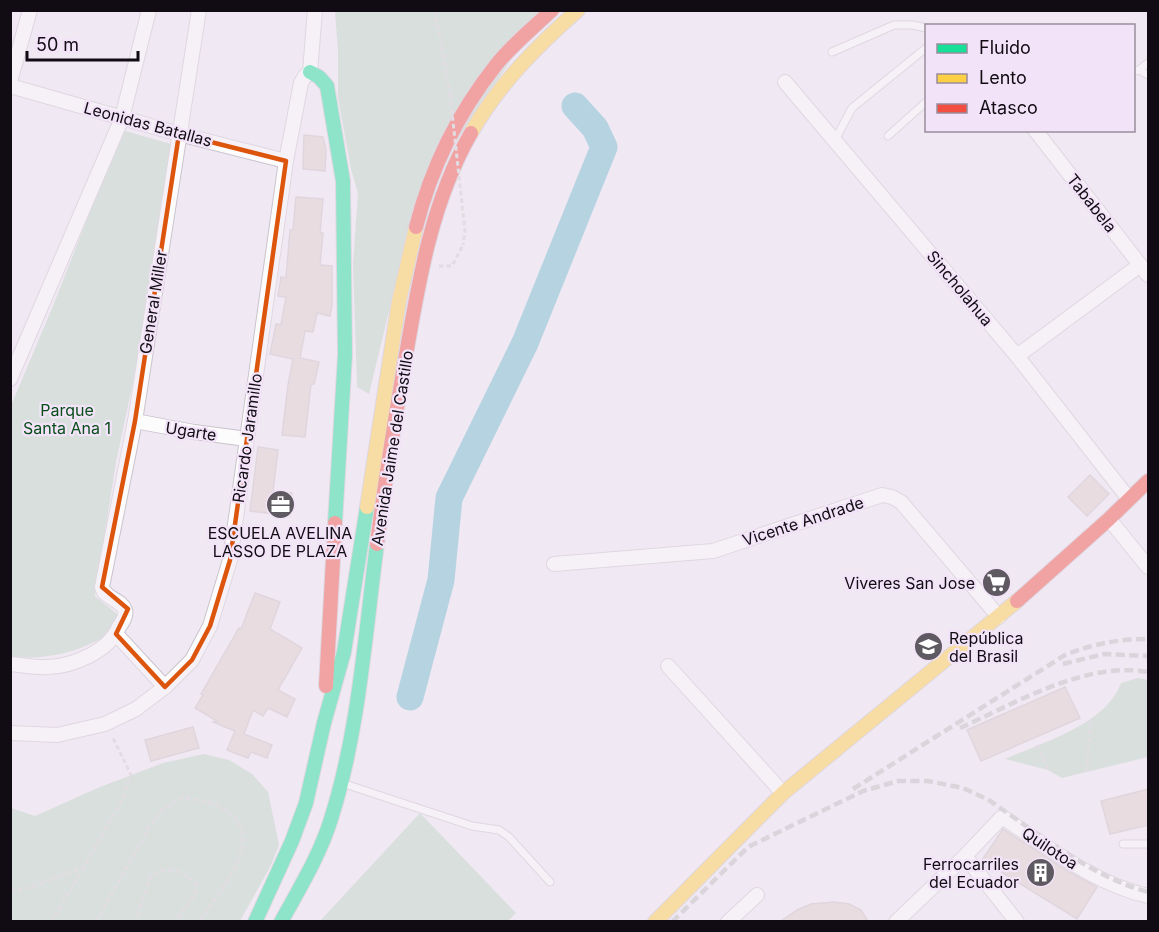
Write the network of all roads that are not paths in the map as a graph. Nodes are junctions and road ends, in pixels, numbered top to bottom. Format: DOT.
graph roads {
  1 [pos="30,10"];
  2 [pos="149,10"];
  3 [pos="199,10"];
  4 [pos="315,10"];
  5 [pos="552,10"];
  6 [pos="578,10"];
  7 [pos="925,28"];
  8 [pos="832,52"];
  9 [pos="925,52"];
  10 [pos="1149,63"];
  11 [pos="1136,70"];
  12 [pos="310,72"];
  13 [pos="1149,75"];
  14 [pos="785,81"];
  15 [pos="10,84"];
  16 [pos="925,104"];
  17 [pos="122,118"];
  18 [pos="1037,132"];
  19 [pos="178,134"];
  20 [pos="888,136"];
  21 [pos="835,140"];
  22 [pos="286,161"];
  23 [pos="1144,270"];
  24 [pos="1017,356"];
  25 [pos="10,379"];
  26 [pos="135,421"];
  27 [pos="247,439"];
  28 [pos="1149,481"];
  29 [pos="1130,499"];
  30 [pos="1109,519"];
  31 [pos="554,564"];
  32 [pos="1149,567"];
  33 [pos="999,616"];
  34 [pos="116,634"];
  35 [pos="10,664"];
  36 [pos="668,666"];
  37 [pos="165,687"];
  38 [pos="323,725"];
  39 [pos="10,733"];
  40 [pos="340,782"];
  41 [pos="783,793"];
  42 [pos="1123,844"];
  43 [pos="1149,844"];
  44 [pos="965,856"];
  45 [pos="550,882"];
  46 [pos="757,895"];
  47 [pos="1149,896"];
  48 [pos="255,921"];
  49 [pos="281,921"];
  50 [pos="655,921"];
  51 [pos="728,921"];
  52 [pos="896,921"];
  53 [pos="1017,921"];
  1 -- 15 [label="street"];
  2 -- 17 [label="street"];
  3 -- 19 [label="street, General Miller"];
  4 -- 12 [label="street, Ricardo Jaramillo"];
  5 -- 38 [label="main road, Avenida Jaime del Castillo"];
  6 -- 40 [label="main road, Avenida Jaime del Castillo"];
  7 -- 8 [label="lane"];
  9 -- 21 [label="lane"];
  10 -- 11 [label="lane"];
  11 -- 13 [label="lane"];
  12 -- 22 [label="street, Ricardo Jaramillo"];
  12 -- 38 [label="main road"];
  14 -- 21 [label="street, Sincholahua"];
  15 -- 17 [label="street, Leonidas Batallas"];
  16 -- 20 [label="lane"];
  17 -- 19 [label="street, Leonidas Batallas"];
  17 -- 25 [label="street"];
  18 -- 23 [label="street, Tababela"];
  19 -- 22 [label="street, Leonidas Batallas"];
  19 -- 26 [label="street, General Miller"];
  21 -- 24 [label="street, Sincholahua"];
  22 -- 27 [label="street, Ricardo Jaramillo"];
  23 -- 24 [label="street"];
  24 -- 29 [label="street, Sincholahua"];
  26 -- 27 [label="street, Ugarte"];
  26 -- 34 [label="street, General Miller"];
  27 -- 37 [label="street, Ricardo Jaramillo"];
  28 -- 29 [label="main road"];
  29 -- 30 [label="main road"];
  30 -- 32 [label="street"];
  30 -- 33 [label="main road"];
  31 -- 33 [label="street, Vicente Andrade"];
  33 -- 41 [label="main road"];
  34 -- 35 [label="street"];
  34 -- 37 [label="street"];
  36 -- 41 [label="street"];
  37 -- 39 [label="street, Ricardo Jaramillo"];
  38 -- 48 [label="main road, Avenida Jaime del Castillo"];
  40 -- 45 [label="lane"];
  40 -- 49 [label="main road, Avenida Jaime del Castillo"];
  41 -- 50 [label="main road"];
  42 -- 43 [label="lane"];
  44 -- 47 [label="street, Quilotoa"];
  44 -- 52 [label="street, Quilotoa"];
  44 -- 53 [label="street"];
  46 -- 51 [label="street"];
}
